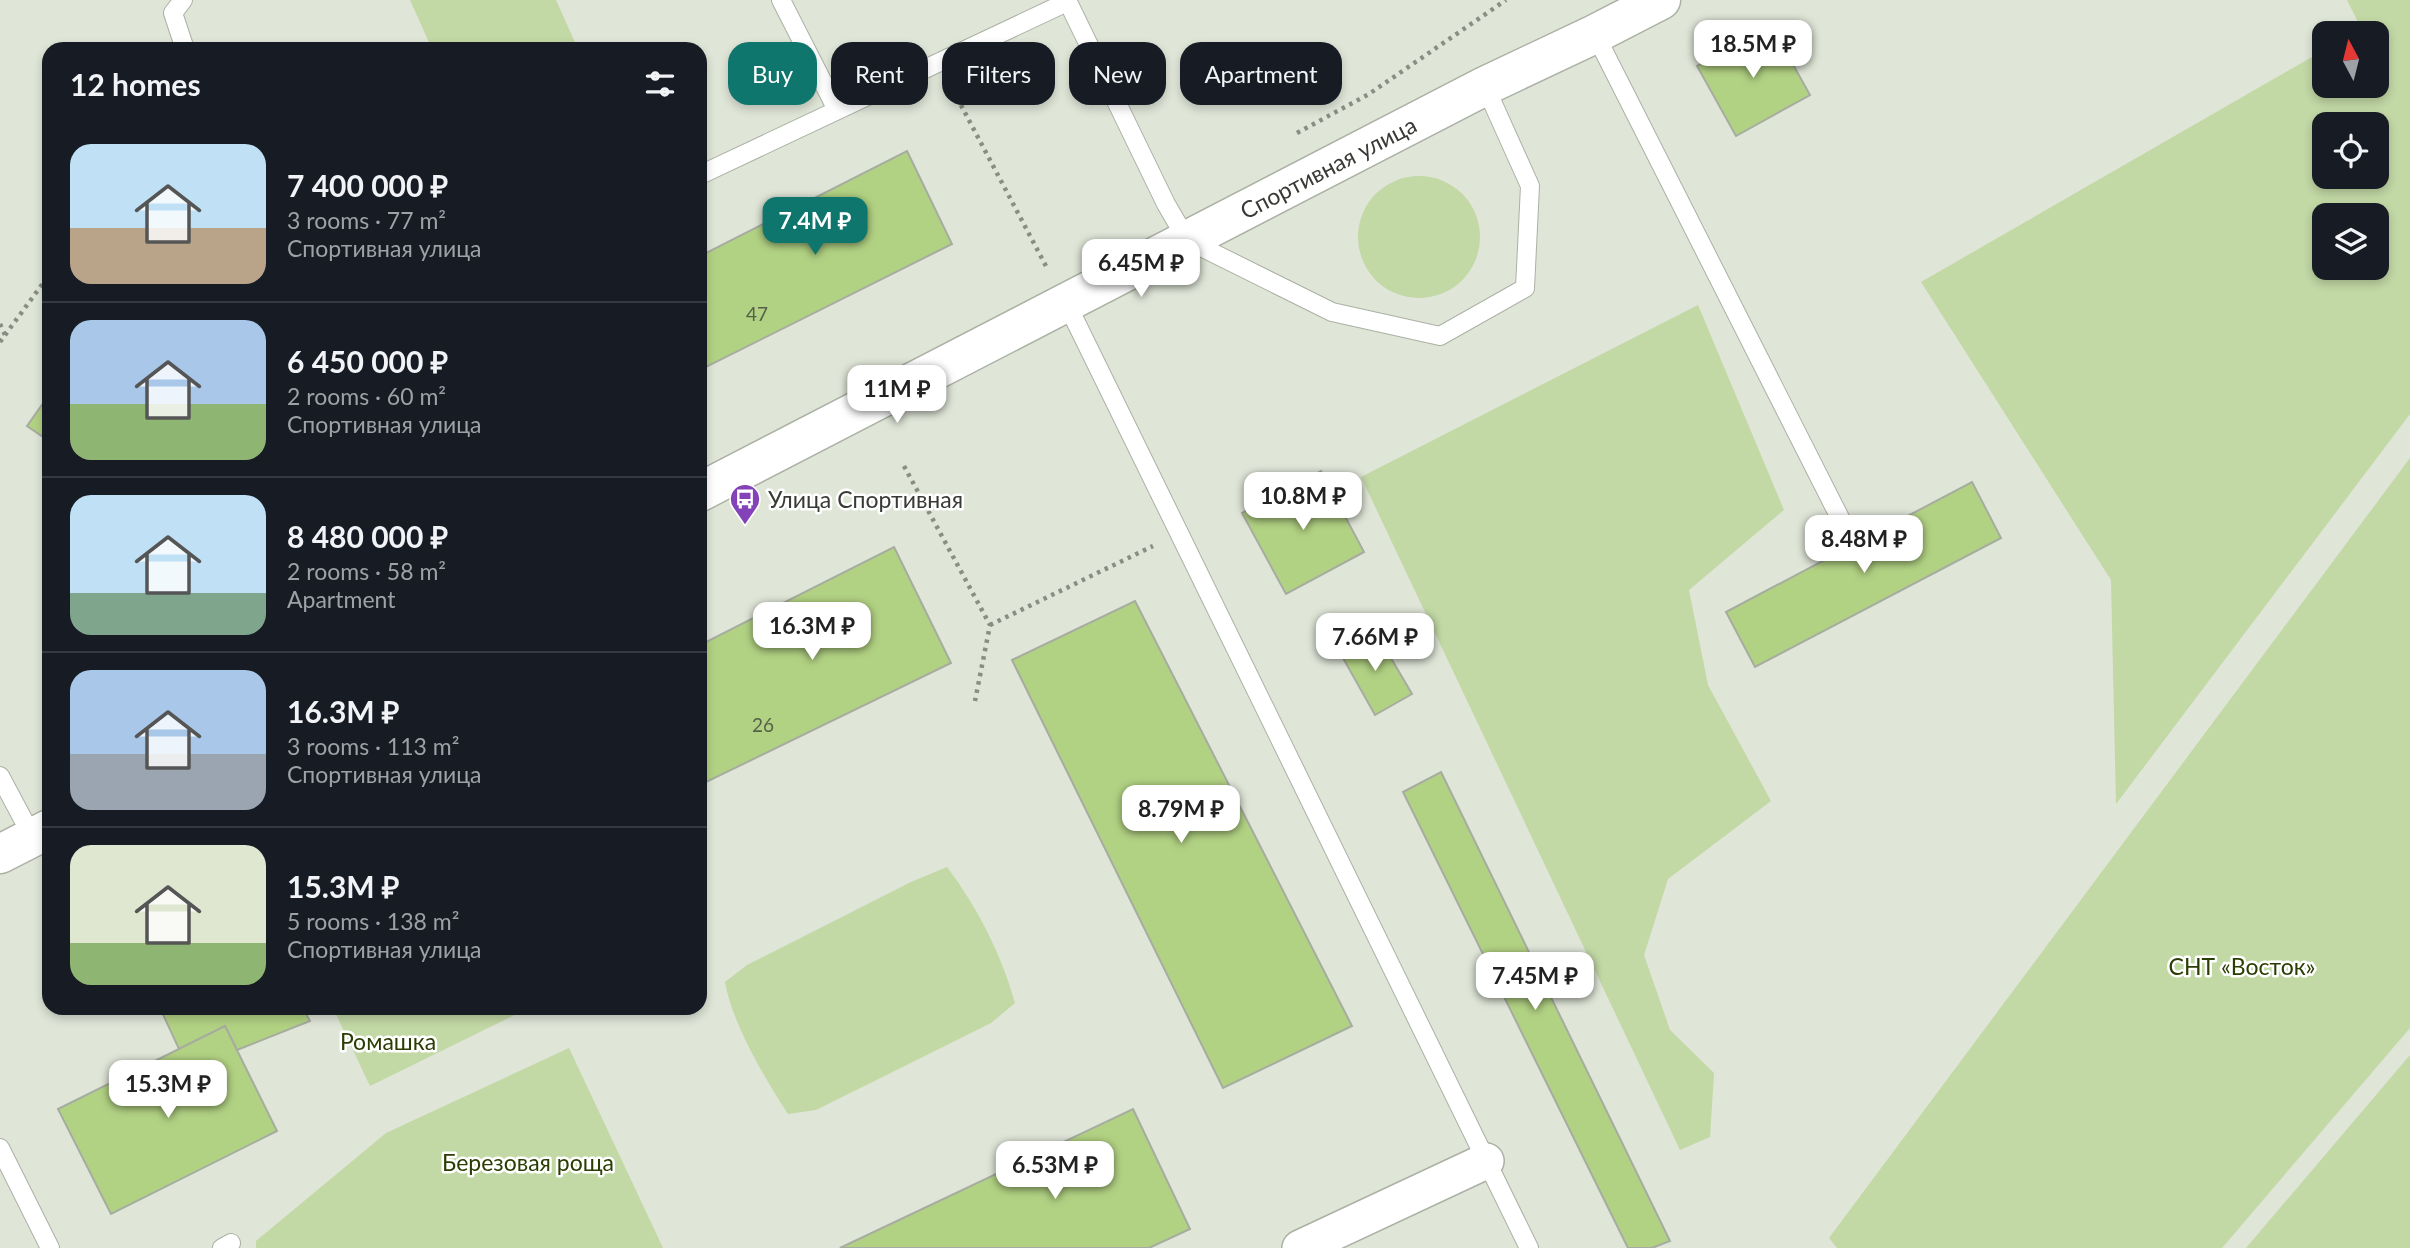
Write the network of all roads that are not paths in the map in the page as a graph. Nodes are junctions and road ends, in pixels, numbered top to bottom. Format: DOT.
graph roads {
  1 [pos="183,0"];
  2 [pos="780,0"];
  3 [pos="1661,0"];
  4 [pos="1067,1"];
  5 [pos="1595,34"];
  6 [pos="183,42"];
  7 [pos="1485,86"];
  8 [pos="837,110"];
  9 [pos="707,172"];
  10 [pos="1187,240"];
  11 [pos="1067,304"];
  12 [pos="707,488"];
  13 [pos="1841,520"];
  14 [pos="0,776"];
  15 [pos="27,841"];
  16 [pos="0,1148"];
  17 [pos="1486,1161"];
  18 [pos="50,1248"];
  19 [pos="1300,1248"];
  20 [pos="1529,1248"];
  1 -- 6 [label="lane"];
  2 -- 8 [label="lane"];
  3 -- 5 [label="street, Спортивная улица"];
  4 -- 8 [label="lane"];
  4 -- 10 [label="lane"];
  5 -- 7 [label="street, Спортивная улица"];
  5 -- 13 [label="lane"];
  7 -- 10 [label="street, Спортивная улица"];
  7 -- 10 [label="lane"];
  8 -- 9 [label="lane"];
  10 -- 11 [label="street, Спортивная улица"];
  11 -- 12 [label="street, Спортивная улица"];
  11 -- 17 [label="lane"];
  14 -- 15 [label="lane"];
  16 -- 18 [label="lane"];
  17 -- 19 [label="street"];
  17 -- 20 [label="lane"];
}
